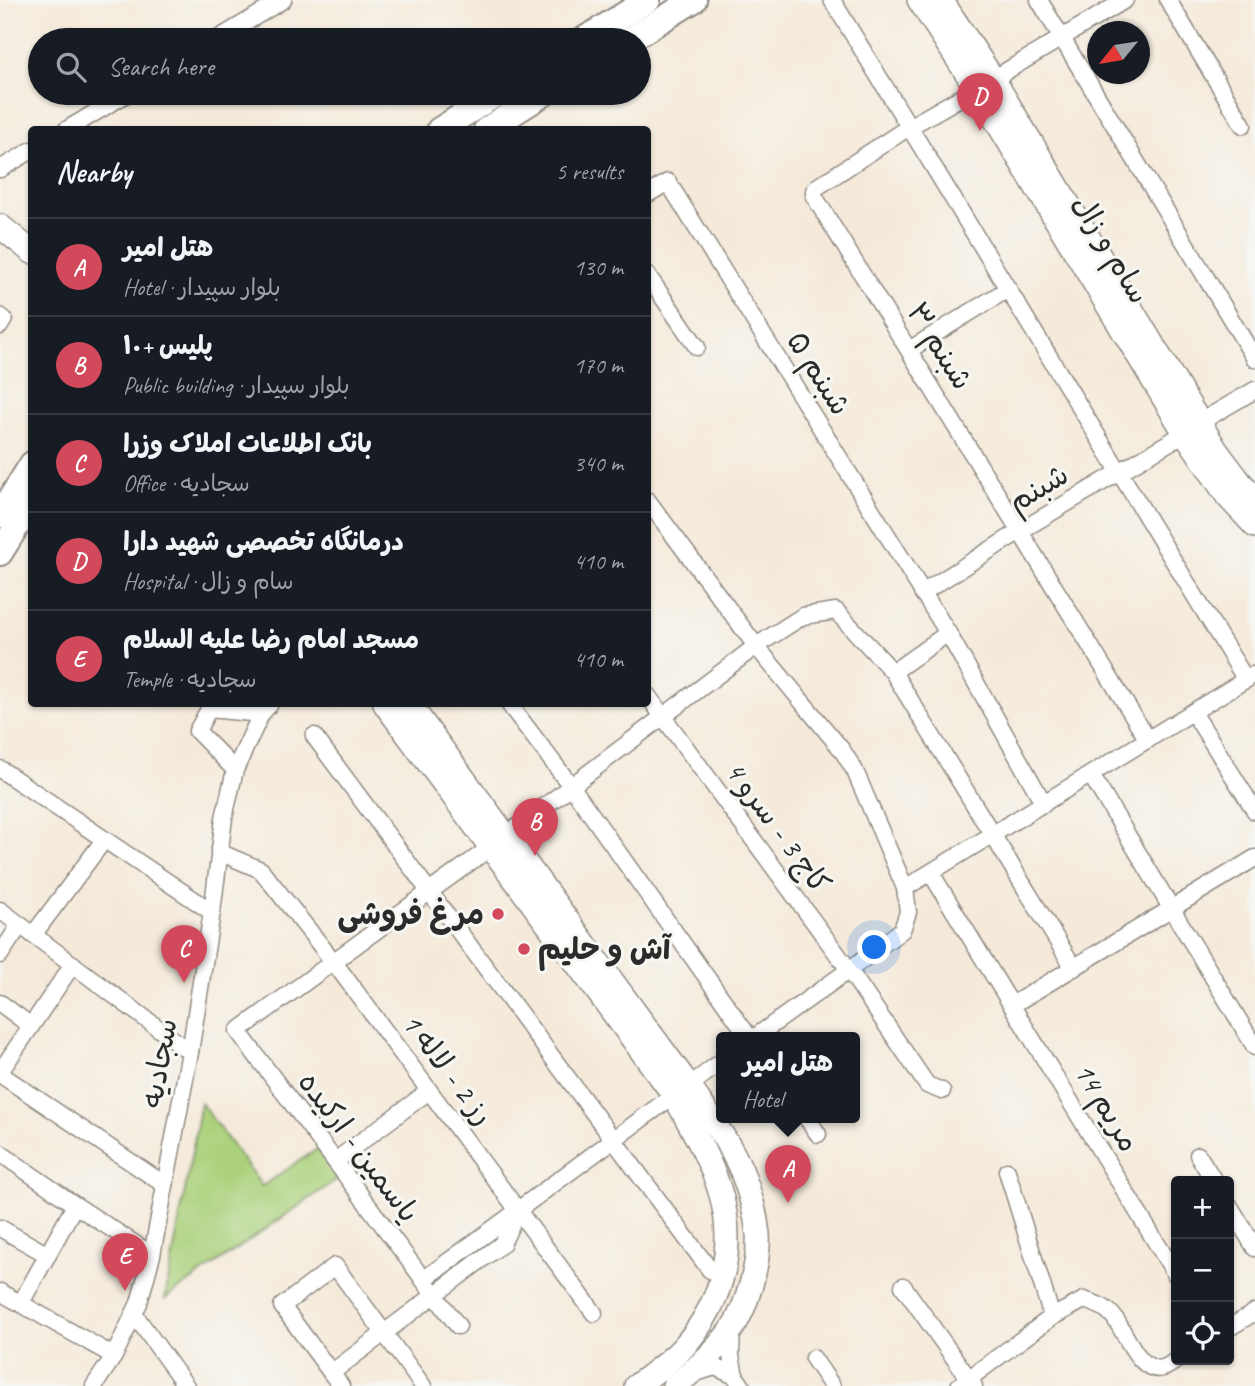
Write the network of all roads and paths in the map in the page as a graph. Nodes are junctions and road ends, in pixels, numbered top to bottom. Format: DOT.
graph roads {
  1 [pos="283,0"];
  2 [pos="694,0"];
  3 [pos="832,0"];
  4 [pos="919,0"];
  5 [pos="941,0"];
  6 [pos="1039,0"];
  7 [pos="1125,0"];
  8 [pos="1168,0"];
  9 [pos="640,19"];
  10 [pos="236,28"];
  11 [pos="616,28"];
  12 [pos="1063,37"];
  13 [pos="985,84"];
  14 [pos="108,105"];
  15 [pos="479,105"];
  16 [pos="526,105"];
  17 [pos="1243,125"];
  18 [pos="73,126"];
  19 [pos="445,126"];
  20 [pos="492,126"];
  21 [pos="909,127"];
  22 [pos="28,152"];
  23 [pos="0,169"];
  24 [pos="651,192"];
  25 [pos="0,226"];
  26 [pos="28,249"];
  27 [pos="651,280"];
  28 [pos="1008,289"];
  29 [pos="0,316"];
  30 [pos="0,326"];
  31 [pos="697,347"];
  32 [pos="909,350"];
  33 [pos="1255,359"];
  34 [pos="1255,390"];
  35 [pos="1193,428"];
  36 [pos="28,470"];
  37 [pos="1120,472"];
  38 [pos="1255,498"];
  39 [pos="651,505"];
  40 [pos="28,508"];
  41 [pos="0,515"];
  42 [pos="1255,526"];
  43 [pos="1020,531"];
  44 [pos="0,553"];
  45 [pos="922,593"];
  46 [pos="947,633"];
  47 [pos="756,646"];
  48 [pos="892,672"];
  49 [pos="1250,677"];
  50 [pos="651,700"];
  51 [pos="387,707"];
  52 [pos="411,707"];
  53 [pos="511,707"];
  54 [pos="265,709"];
  55 [pos="1193,712"];
  56 [pos="662,716"];
  57 [pos="314,736"];
  58 [pos="1148,740"];
  59 [pos="0,769"];
  60 [pos="234,770"];
  61 [pos="1091,775"];
  62 [pos="571,786"];
  63 [pos="1044,804"];
  64 [pos="1255,811"];
  65 [pos="993,835"];
  66 [pos="104,840"];
  67 [pos="498,841"];
  68 [pos="219,852"];
  69 [pos="1255,858"];
  70 [pos="932,873"];
  71 [pos="905,888"];
  72 [pos="429,891"];
  73 [pos="1172,908"];
  74 [pos="0,910"];
  75 [pos="212,912"];
  76 [pos="27,930"];
  77 [pos="0,955"];
  78 [pos="333,961"];
  79 [pos="73,964"];
  80 [pos="1074,968"];
  81 [pos="849,970"];
  82 [pos="0,1003"];
  83 [pos="1012,1005"];
  84 [pos="31,1026"];
  85 [pos="744,1032"];
  86 [pos="762,1032"];
  87 [pos="1255,1047"];
  88 [pos="190,1052"];
  89 [pos="716,1065"];
  90 [pos="0,1073"];
  91 [pos="682,1090"];
  92 [pos="429,1091"];
  93 [pos="942,1091"];
  94 [pos="810,1123"];
  95 [pos="818,1134"];
  96 [pos="614,1140"];
  97 [pos="0,1153"];
  98 [pos="1198,1155"];
  99 [pos="335,1161"];
  100 [pos="1007,1171"];
  101 [pos="1211,1176"];
  102 [pos="165,1185"];
  103 [pos="75,1205"];
  104 [pos="518,1210"];
  105 [pos="1234,1213"];
  106 [pos="0,1228"];
  107 [pos="1255,1248"];
  108 [pos="48,1255"];
  109 [pos="152,1255"];
  110 [pos="1171,1267"];
  111 [pos="710,1270"];
  112 [pos="423,1280"];
  113 [pos="903,1286"];
  114 [pos="0,1292"];
  115 [pos="435,1296"];
  116 [pos="21,1303"];
  117 [pos="1255,1312"];
  118 [pos="594,1313"];
  119 [pos="134,1314"];
  120 [pos="1052,1317"];
  121 [pos="458,1325"];
  122 [pos="1234,1325"];
  123 [pos="732,1329"];
  124 [pos="384,1333"];
  125 [pos="114,1356"];
  126 [pos="813,1359"];
  127 [pos="1171,1363"];
  128 [pos="336,1380"];
  129 [pos="682,1380"];
  130 [pos="738,1381"];
  131 [pos="967,1384"];
  132 [pos="94,1386"];
  133 [pos="186,1386"];
  134 [pos="423,1386"];
  135 [pos="636,1386"];
  136 [pos="832,1386"];
  1 -- 10 [label="street"];
  2 -- 9 [label="main road"];
  3 -- 21 [label="street"];
  4 -- 13 [label="street, سام و زال"];
  5 -- 13 [label="street, سام و زال"];
  6 -- 12 [label="street"];
  7 -- 12 [label="street"];
  8 -- 17 [label="street"];
  9 -- 11 [label="main road"];
  12 -- 13 [label="street"];
  12 -- 33 [label="street"];
  13 -- 21 [label="street"];
  13 -- 35 [label="street, سام و زال"];
  14 -- 18 [label="street"];
  15 -- 19 [label="main road"];
  16 -- 20 [label="main road"];
  21 -- 28 [label="street"];
  21 -- 32 [label="street, شبنم ۳"];
  22 -- 23 [label="street"];
  24 -- 45 [label="street, شبنم ۵"];
  25 -- 26 [label="street"];
  27 -- 31 [label="street"];
  28 -- 32 [label="street"];
  28 -- 37 [label="street"];
  29 -- 30 [label="street"];
  32 -- 43 [label="street, شبنم ۳"];
  34 -- 35 [label="street, شبنم"];
  35 -- 37 [label="street, شبنم"];
  35 -- 38 [label="street, سام و زال"];
  35 -- 42 [label="street, سام و زال"];
  36 -- 41 [label="main road"];
  37 -- 43 [label="street, شبنم"];
  37 -- 49 [label="street"];
  39 -- 47 [label="street"];
  40 -- 44 [label="main road"];
  43 -- 45 [label="street, شبنم"];
  43 -- 58 [label="street, شبنم ۳"];
  45 -- 46 [label="street, شبنم ۵"];
  46 -- 48 [label="street"];
  46 -- 63 [label="street, شبنم ۵"];
  47 -- 48 [label="street"];
  47 -- 56 [label="street"];
  47 -- 71 [label="street"];
  48 -- 65 [label="street"];
  49 -- 55 [label="street"];
  50 -- 56 [label="street, کاج 3 - سرو 4"];
  51 -- 67 [label="street"];
  52 -- 67 [label="street"];
  53 -- 62 [label="street"];
  54 -- 60 [label="street, سجادیه"];
  54 -- 60 [label="street"];
  55 -- 58 [label="street"];
  55 -- 64 [label="street"];
  56 -- 62 [label="street"];
  56 -- 81 [label="street, کاج 3 - سرو 4"];
  57 -- 72 [label="street"];
  58 -- 61 [label="street"];
  59 -- 66 [label="street"];
  60 -- 68 [label="street, سجادیه"];
  61 -- 63 [label="street"];
  61 -- 73 [label="street"];
  62 -- 67 [label="street"];
  62 -- 85 [label="street"];
  63 -- 65 [label="street"];
  65 -- 70 [label="street"];
  65 -- 80 [label="street"];
  66 -- 75 [label="street"];
  66 -- 76 [label="street"];
  67 -- 72 [label="street"];
  67 -- 91 [label="street"];
  68 -- 75 [label="street, سجادیه"];
  68 -- 78 [label="street, رز 2 - لاله 1"];
  69 -- 73 [label="street"];
  70 -- 71 [label="street"];
  70 -- 83 [label="street, مریم 14"];
  71 -- 81 [label="street"];
  72 -- 78 [label="street"];
  72 -- 96 [label="street"];
  73 -- 80 [label="street"];
  73 -- 87 [label="street"];
  74 -- 76 [label="street"];
  75 -- 88 [label="street, سجادیه"];
  76 -- 77 [label="street"];
  76 -- 79 [label="street"];
  78 -- 92 [label="street, رز 2 - لاله 1"];
  78 -- 99 [label="street, یاسمین - ارکیده"];
  79 -- 84 [label="street"];
  79 -- 88 [label="street"];
  80 -- 83 [label="street"];
  81 -- 86 [label="street"];
  81 -- 93 [label="street, کاج 3 - سرو 4"];
  82 -- 84 [label="street"];
  83 -- 110 [label="street, مریم 14"];
  84 -- 90 [label="street"];
  88 -- 102 [label="street, سجادیه"];
  89 -- 91 [label="street"];
  90 -- 102 [label="street"];
  91 -- 96 [label="street"];
  91 -- 123 [label="street"];
  91 -- 135 [label="street"];
  92 -- 99 [label="street"];
  92 -- 104 [label="street, رز 2 - لاله 1"];
  94 -- 95 [label="street"];
  96 -- 104 [label="street"];
  96 -- 111 [label="street"];
  97 -- 103 [label="street"];
  98 -- 101 [label="street"];
  99 -- 112 [label="street, یاسمین - ارکیده"];
  100 -- 120 [label="street"];
  102 -- 109 [label="street, سجادیه"];
  103 -- 108 [label="street"];
  103 -- 109 [label="street"];
  104 -- 112 [label="street"];
  104 -- 115 [label="street"];
  104 -- 118 [label="street, رز 2 - لاله 1"];
  105 -- 107 [label="street"];
  106 -- 108 [label="street"];
  108 -- 116 [label="street"];
  109 -- 119 [label="street, سجادیه"];
  112 -- 115 [label="street, یاسمین - ارکیده"];
  113 -- 131 [label="street"];
  114 -- 116 [label="street"];
  115 -- 121 [label="street, یاسمین - ارکیده"];
  115 -- 124 [label="street"];
  116 -- 125 [label="street"];
  117 -- 122 [label="street"];
  119 -- 125 [label="street, سجادیه"];
  119 -- 133 [label="street"];
  120 -- 127 [label="street"];
  120 -- 131 [label="street"];
  123 -- 129 [label="street"];
  123 -- 130 [label="street"];
  124 -- 128 [label="street"];
  124 -- 128 [label="street"];
  124 -- 134 [label="street"];
  125 -- 132 [label="street, سجادیه"];
  126 -- 136 [label="street"];
  129 -- 130 [label="street"];
}
